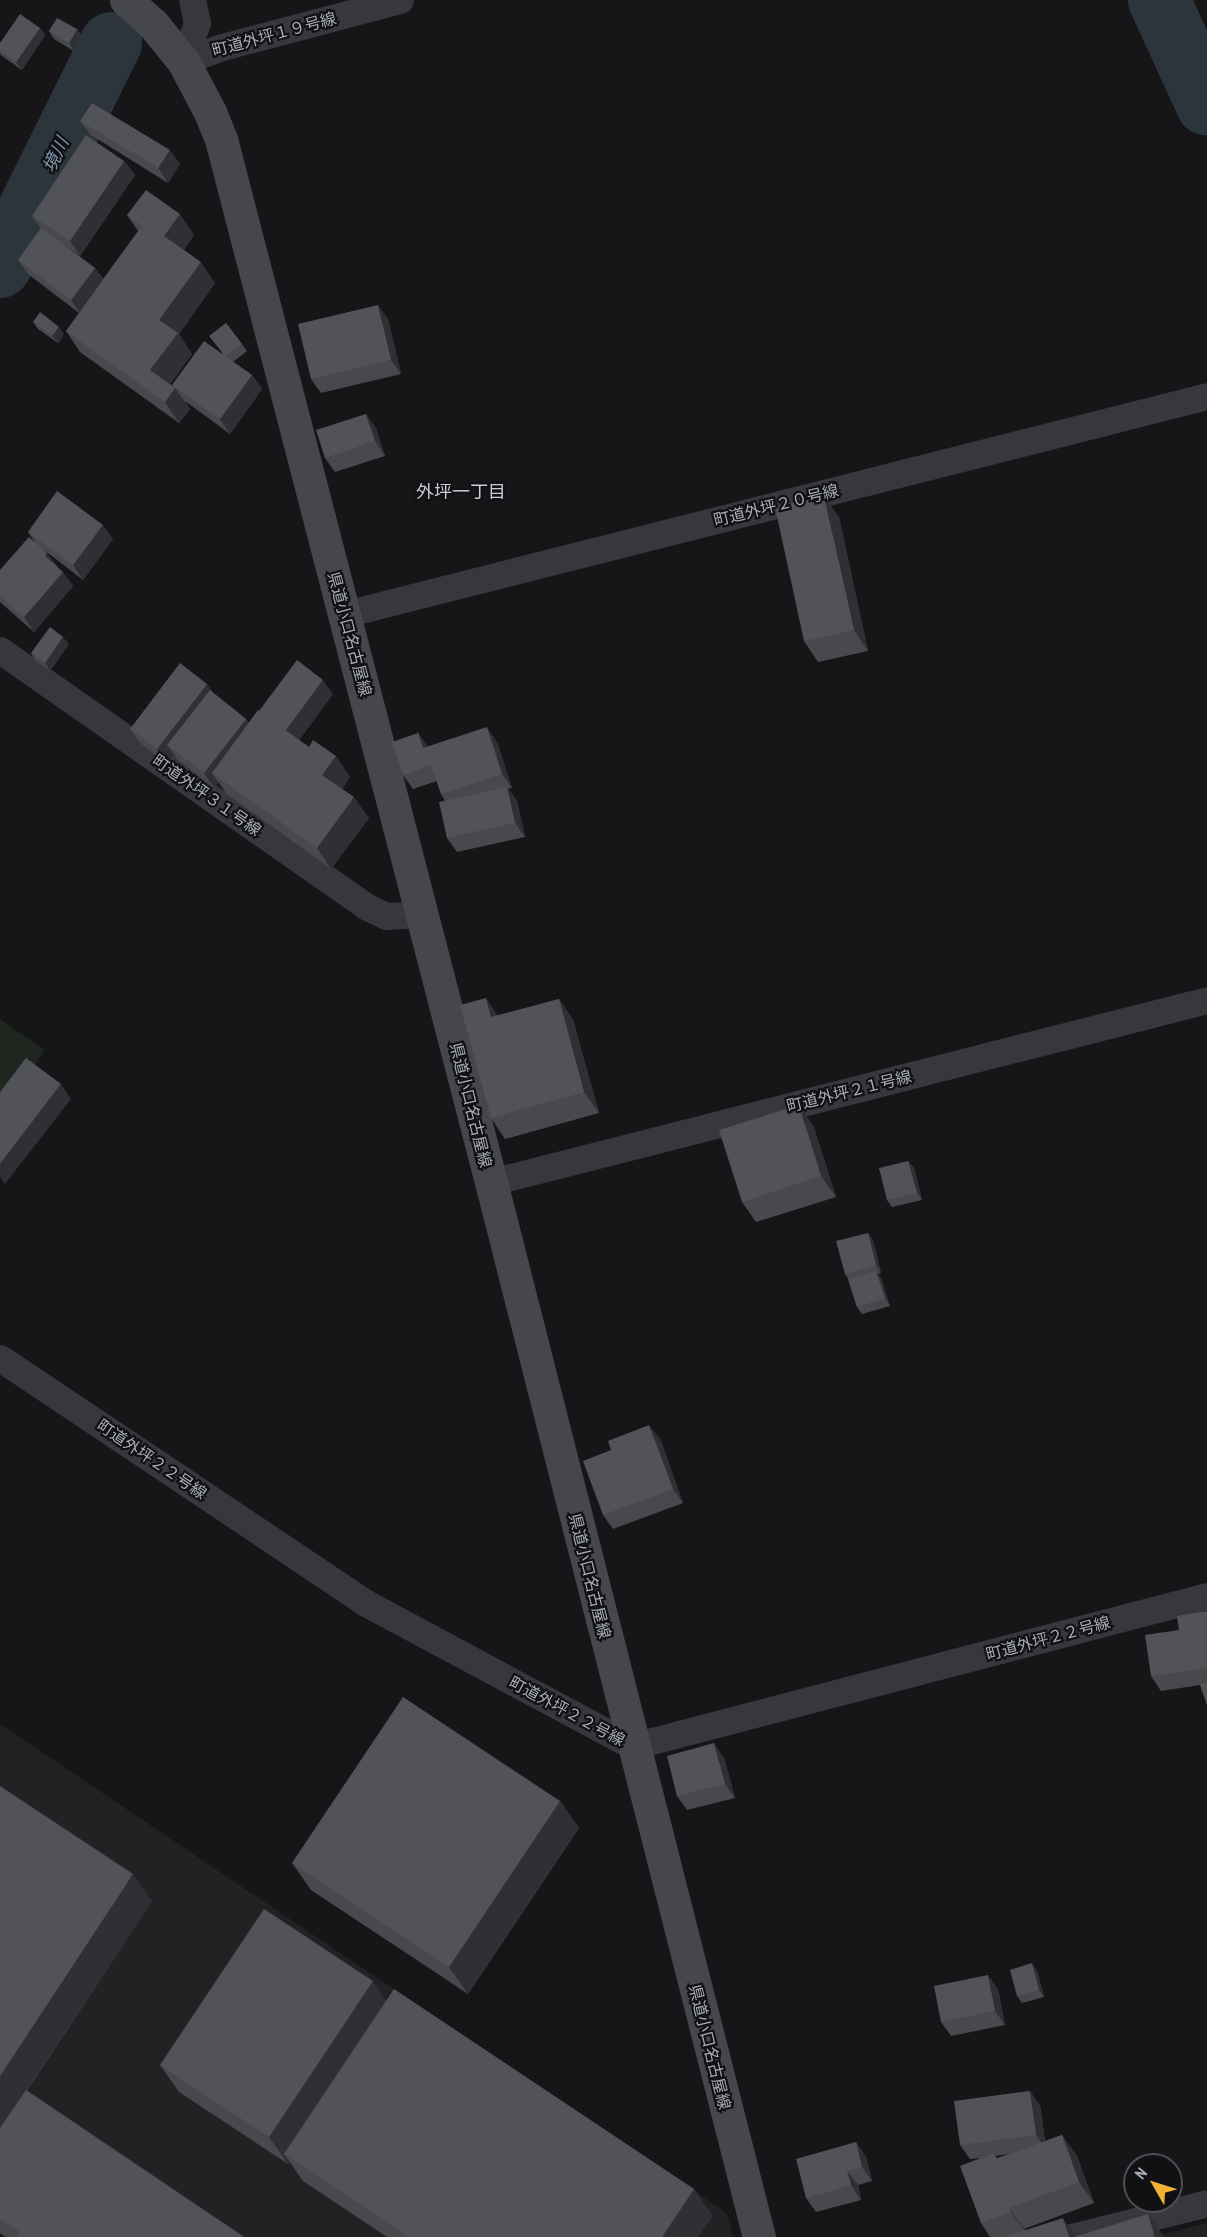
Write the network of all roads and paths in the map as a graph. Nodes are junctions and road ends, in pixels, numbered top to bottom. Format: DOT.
graph roads {
  1 [pos="192,0"];
  2 [pos="400,0"];
  3 [pos="132,5"];
  4 [pos="183,61"];
  5 [pos="1207,396"];
  6 [pos="345,614"];
  7 [pos="0,650"];
  8 [pos="422,914"];
  9 [pos="1207,1000"];
  10 [pos="491,1182"];
  11 [pos="0,1358"];
  12 [pos="1207,1596"];
  13 [pos="633,1746"];
  14 [pos="1207,2203"];
  15 [pos="759,2237"];
  16 [pos="1071,2237"];
  1 -- 4 [label="street"];
  2 -- 4 [label="street, 町道外坪１９号線"];
  3 -- 4 [label="main road, 県道小口名古屋線"];
  4 -- 6 [label="main road, 県道小口名古屋線"];
  5 -- 6 [label="street, 町道外坪２０号線"];
  6 -- 8 [label="main road, 県道小口名古屋線"];
  7 -- 8 [label="street, 町道外坪３１号線"];
  8 -- 10 [label="main road, 県道小口名古屋線"];
  9 -- 10 [label="street, 町道外坪２１号線"];
  10 -- 13 [label="main road, 県道小口名古屋線"];
  11 -- 13 [label="street, 町道外坪２２号線"];
  12 -- 13 [label="street, 町道外坪２２号線"];
  13 -- 15 [label="main road, 県道小口名古屋線"];
  14 -- 16 [label="street"];
}
